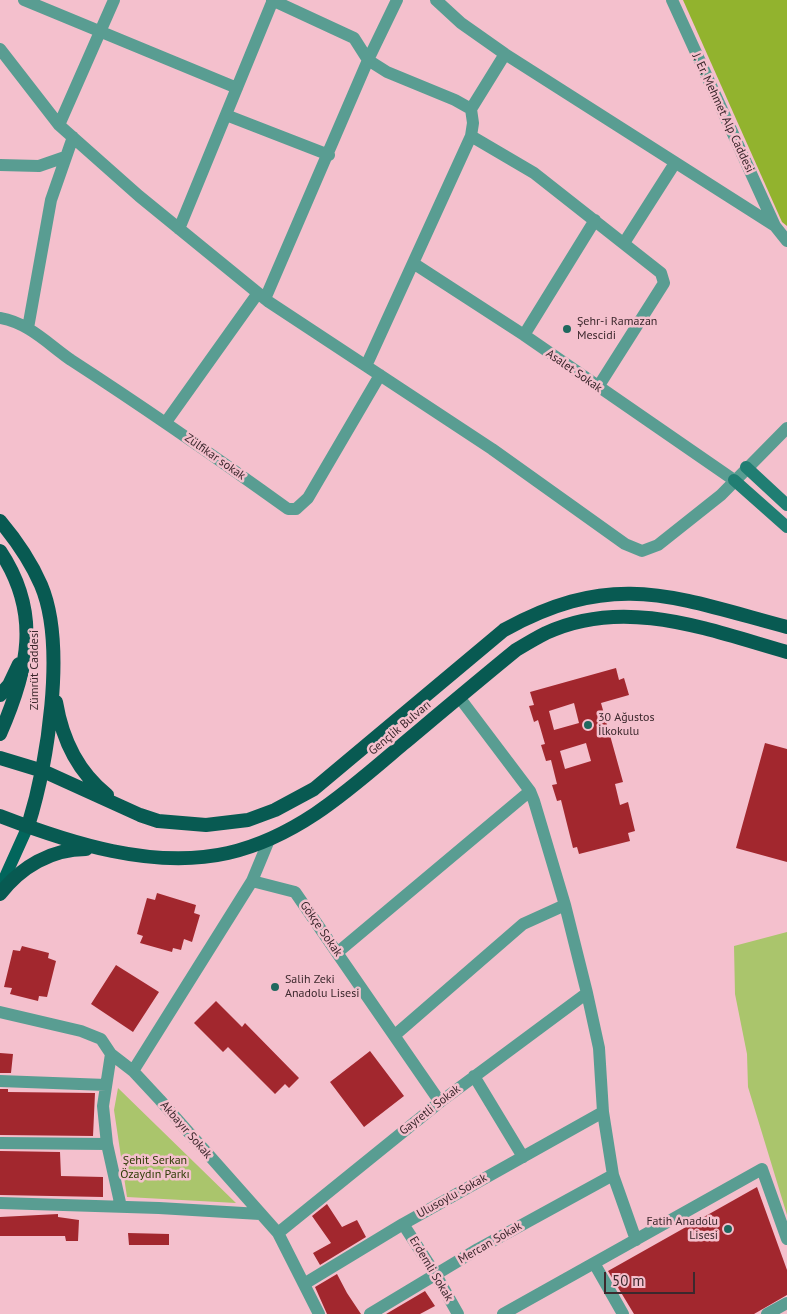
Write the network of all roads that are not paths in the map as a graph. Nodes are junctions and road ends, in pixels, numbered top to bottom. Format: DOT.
graph roads {
  1 [pos="24,0"];
  2 [pos="114,0"];
  3 [pos="273,0"];
  4 [pos="397,0"];
  5 [pos="436,0"];
  6 [pos="672,0"];
  7 [pos="99,33"];
  8 [pos="0,49"];
  9 [pos="505,54"];
  10 [pos="368,60"];
  11 [pos="237,88"];
  12 [pos="471,109"];
  13 [pos="226,115"];
  14 [pos="59,125"];
  15 [pos="472,136"];
  16 [pos="72,137"];
  17 [pos="329,155"];
  18 [pos="66,157"];
  19 [pos="675,163"];
  20 [pos="0,165"];
  21 [pos="595,220"];
  22 [pos="775,226"];
  23 [pos="179,229"];
  24 [pos="787,241"];
  25 [pos="624,243"];
  26 [pos="413,263"];
  27 [pos="261,296"];
  28 [pos="0,318"];
  29 [pos="28,328"];
  30 [pos="524,335"];
  31 [pos="366,366"];
  32 [pos="380,375"];
  33 [pos="598,387"];
  34 [pos="166,422"];
  35 [pos="787,428"];
  36 [pos="746,468"];
  37 [pos="734,480"];
  38 [pos="787,505"];
  39 [pos="0,521"];
  40 [pos="787,527"];
  41 [pos="0,552"];
  42 [pos="27,626"];
  43 [pos="787,627"];
  44 [pos="787,652"];
  45 [pos="52,680"];
  46 [pos="0,695"];
  47 [pos="459,697"];
  48 [pos="0,734"];
  49 [pos="0,758"];
  50 [pos="43,771"];
  51 [pos="530,792"];
  52 [pos="140,815"];
  53 [pos="0,816"];
  54 [pos="28,826"];
  55 [pos="269,840"];
  56 [pos="104,849"];
  57 [pos="252,881"];
  58 [pos="0,888"];
  59 [pos="0,894"];
  60 [pos="565,905"];
  61 [pos="338,952"];
  62 [pos="587,993"];
  63 [pos="0,1012"];
  64 [pos="395,1035"];
  65 [pos="111,1054"];
  66 [pos="133,1071"];
  67 [pos="474,1076"];
  68 [pos="0,1081"];
  69 [pos="106,1085"];
  70 [pos="440,1102"];
  71 [pos="603,1112"];
  72 [pos="0,1144"];
  73 [pos="107,1144"];
  74 [pos="523,1157"];
  75 [pos="613,1175"];
  76 [pos="0,1203"];
  77 [pos="121,1207"];
  78 [pos="260,1214"];
  79 [pos="403,1224"];
  80 [pos="278,1233"];
  81 [pos="787,1239"];
  82 [pos="636,1240"];
  83 [pos="594,1263"];
  84 [pos="436,1275"];
  85 [pos="304,1284"];
  86 [pos="787,1303"];
  87 [pos="319,1314"];
  88 [pos="370,1314"];
  89 [pos="458,1314"];
  90 [pos="504,1314"];
  91 [pos="623,1314"];
  92 [pos="767,1314"];
  1 -- 7 [label="street"];
  2 -- 7 [label="street"];
  3 -- 10 [label="street"];
  3 -- 11 [label="street"];
  4 -- 10 [label="street"];
  5 -- 9 [label="street"];
  6 -- 22 [label="street, J. Er. Mehmet Alp Caddesi"];
  7 -- 11 [label="street"];
  7 -- 14 [label="street"];
  8 -- 14 [label="street"];
  9 -- 12 [label="street"];
  9 -- 19 [label="street"];
  10 -- 12 [label="street"];
  10 -- 17 [label="street"];
  11 -- 13 [label="street"];
  12 -- 15 [label="street"];
  13 -- 17 [label="street"];
  13 -- 23 [label="street"];
  14 -- 16 [label="street"];
  15 -- 21 [label="street"];
  15 -- 26 [label="street"];
  16 -- 18 [label="street"];
  16 -- 23 [label="street"];
  17 -- 27 [label="street"];
  18 -- 20 [label="street"];
  18 -- 29 [label="street"];
  19 -- 22 [label="street"];
  19 -- 25 [label="street"];
  21 -- 25 [label="street"];
  21 -- 30 [label="street"];
  22 -- 24 [label="street"];
  23 -- 27 [label="street"];
  25 -- 33 [label="street"];
  26 -- 30 [label="street, Asalet Sokak"];
  26 -- 31 [label="street"];
  27 -- 31 [label="street"];
  27 -- 34 [label="street"];
  28 -- 29 [label="street, Zülfikar sokak"];
  29 -- 34 [label="street, Zülfikar sokak"];
  30 -- 33 [label="street, Asalet Sokak"];
  31 -- 32 [label="street"];
  32 -- 34 [label="street, Zülfikar sokak"];
  32 -- 37 [label="street"];
  33 -- 37 [label="street, Asalet Sokak"];
  35 -- 36 [label="street"];
  36 -- 37 [label="street"];
  36 -- 38 [label="main road"];
  37 -- 40 [label="main road"];
  39 -- 45 [label="highway, Zümrüt Caddesi"];
  41 -- 42 [label="highway"];
  42 -- 46 [label="highway"];
  42 -- 48 [label="highway"];
  43 -- 52 [label="highway, Gençlik Bulvarı"];
  44 -- 47 [label="highway, Gençlik Bulvarı"];
  45 -- 50 [label="highway, Zümrüt Caddesi"];
  45 -- 52 [label="highway"];
  47 -- 51 [label="street"];
  47 -- 55 [label="highway, Gençlik Bulvarı"];
  49 -- 50 [label="highway, Gençlik Bulvarı"];
  50 -- 52 [label="highway, Gençlik Bulvarı"];
  50 -- 54 [label="highway, Zümrüt Caddesi"];
  51 -- 60 [label="street"];
  51 -- 61 [label="street"];
  53 -- 54 [label="highway, Gençlik Bulvarı"];
  54 -- 56 [label="highway, Gençlik Bulvarı"];
  54 -- 58 [label="main road"];
  55 -- 56 [label="highway, Gençlik Bulvarı"];
  55 -- 57 [label="street"];
  56 -- 59 [label="highway"];
  57 -- 61 [label="street, Gökçe Sokak"];
  57 -- 66 [label="street"];
  60 -- 62 [label="street"];
  60 -- 64 [label="street"];
  61 -- 64 [label="street, Gökçe Sokak"];
  62 -- 67 [label="street, Gayretli Sokak"];
  62 -- 71 [label="street"];
  63 -- 65 [label="street, Akbayır Sokak"];
  64 -- 70 [label="street, Gökçe Sokak"];
  65 -- 66 [label="street, Akbayır Sokak"];
  65 -- 69 [label="street"];
  66 -- 78 [label="street, Akbayır Sokak"];
  67 -- 70 [label="street, Gayretli Sokak"];
  67 -- 74 [label="street"];
  68 -- 69 [label="street"];
  69 -- 73 [label="street"];
  70 -- 80 [label="street, Gayretli Sokak"];
  71 -- 74 [label="street, Ulusoylu Sokak"];
  71 -- 75 [label="street"];
  72 -- 73 [label="street"];
  73 -- 77 [label="street"];
  74 -- 79 [label="street, Ulusoylu Sokak"];
  75 -- 82 [label="street"];
  75 -- 84 [label="street, Mercan Sokak"];
  76 -- 77 [label="street"];
  77 -- 78 [label="street"];
  78 -- 80 [label="street, Akbayır Sokak"];
  79 -- 84 [label="street, Erdemli Sokak"];
  79 -- 85 [label="street, Ulusoylu Sokak"];
  80 -- 85 [label="street, Akbayır Sokak"];
  81 -- 82 [label="street"];
  82 -- 83 [label="street"];
  83 -- 90 [label="street"];
  83 -- 91 [label="street"];
  84 -- 88 [label="street, Mercan Sokak"];
  84 -- 89 [label="street, Erdemli Sokak"];
  85 -- 87 [label="street, Akbayır Sokak"];
  86 -- 92 [label="street"];
}
